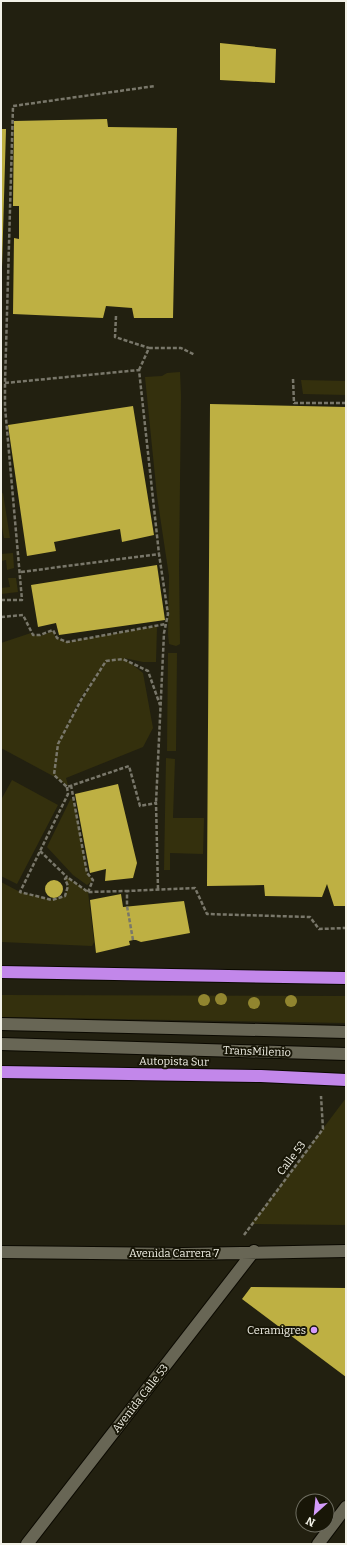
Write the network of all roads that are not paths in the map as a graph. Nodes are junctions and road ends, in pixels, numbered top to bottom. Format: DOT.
graph roads {
  1 [pos="1,972"];
  2 [pos="346,978"];
  3 [pos="1,1024"];
  4 [pos="346,1032"];
  5 [pos="1,1044"];
  6 [pos="346,1054"];
  7 [pos="1,1072"];
  8 [pos="346,1080"];
  9 [pos="346,1251"];
  10 [pos="1,1252"];
  11 [pos="254,1252"];
  12 [pos="346,1507"];
  13 [pos="27,1544"];
  14 [pos="318,1544"];
  1 -- 2 [label="highway"];
  3 -- 4 [label="street, TransMilenio"];
  5 -- 6 [label="street, TransMilenio"];
  7 -- 8 [label="highway, Autopista Sur"];
  9 -- 11 [label="street, Avenida Carrera 7"];
  10 -- 11 [label="street, Avenida Carrera 7"];
  11 -- 13 [label="street, Avenida Calle 53"];
  12 -- 14 [label="street"];
}
